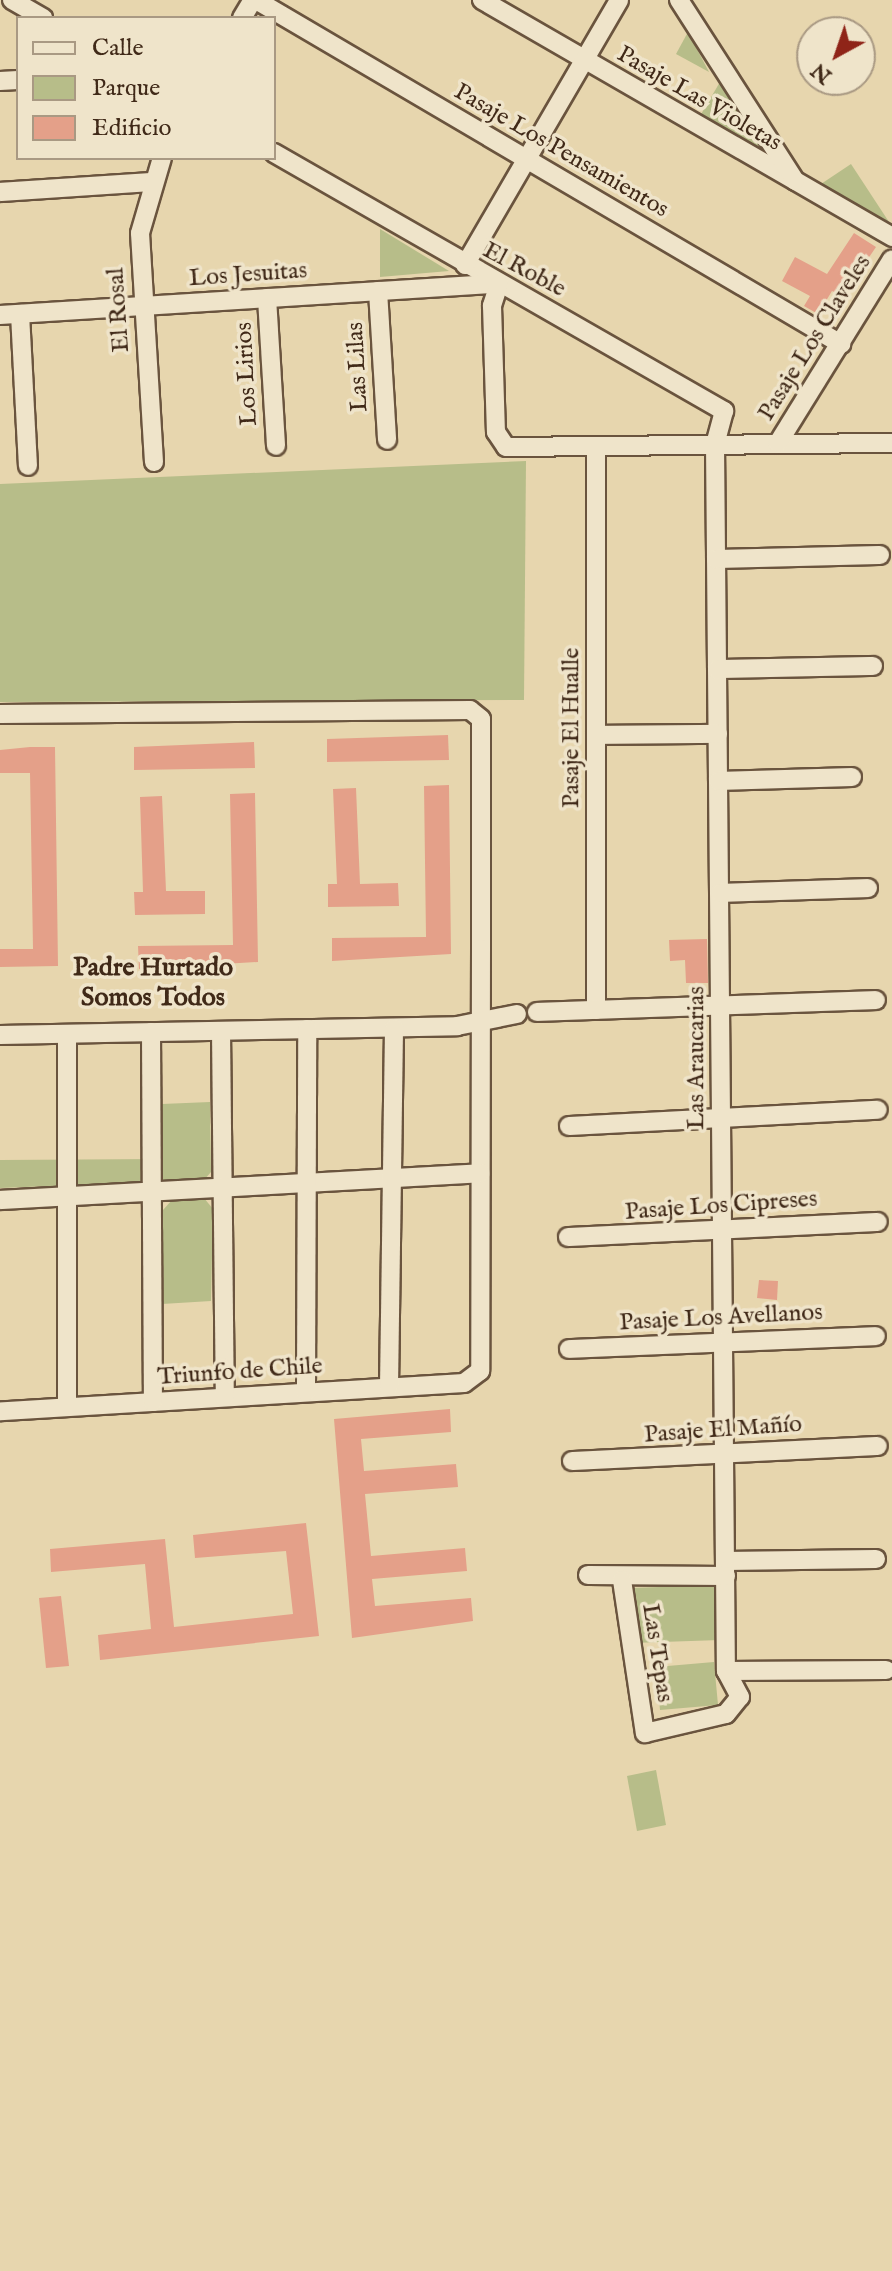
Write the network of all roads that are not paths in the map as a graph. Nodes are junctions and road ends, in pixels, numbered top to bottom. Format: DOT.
graph roads {
  1 [pos="12,0"];
  2 [pos="254,0"];
  3 [pos="482,0"];
  4 [pos="619,0"];
  5 [pos="679,0"];
  6 [pos="40,16"];
  7 [pos="585,60"];
  8 [pos="276,154"];
  9 [pos="527,159"];
  10 [pos="161,160"];
  11 [pos="150,182"];
  12 [pos="797,184"];
  13 [pos="0,192"];
  14 [pos="892,237"];
  15 [pos="892,259"];
  16 [pos="465,265"];
  17 [pos="499,284"];
  18 [pos="378,291"];
  19 [pos="267,298"];
  20 [pos="142,306"];
  21 [pos="20,314"];
  22 [pos="0,315"];
  23 [pos="841,344"];
  24 [pos="387,440"];
  25 [pos="778,443"];
  26 [pos="892,443"];
  27 [pos="715,444"];
  28 [pos="276,446"];
  29 [pos="596,447"];
  30 [pos="154,462"];
  31 [pos="28,466"];
  32 [pos="880,555"];
  33 [pos="716,559"];
  34 [pos="873,666"];
  35 [pos="717,669"];
  36 [pos="0,714"];
  37 [pos="718,734"];
  38 [pos="596,735"];
  39 [pos="852,777"];
  40 [pos="718,781"];
  41 [pos="868,888"];
  42 [pos="720,893"];
  43 [pos="876,1000"];
  44 [pos="721,1007"];
  45 [pos="596,1010"];
  46 [pos="537,1012"];
  47 [pos="517,1014"];
  48 [pos="481,1025"];
  49 [pos="394,1028"];
  50 [pos="307,1029"];
  51 [pos="221,1031"];
  52 [pos="151,1032"];
  53 [pos="67,1034"];
  54 [pos="0,1035"];
  55 [pos="878,1110"];
  56 [pos="721,1119"];
  57 [pos="569,1126"];
  58 [pos="480,1173"];
  59 [pos="392,1178"];
  60 [pos="307,1183"];
  61 [pos="223,1188"];
  62 [pos="152,1192"];
  63 [pos="67,1196"];
  64 [pos="0,1200"];
  65 [pos="878,1222"];
  66 [pos="722,1230"];
  67 [pos="568,1237"];
  68 [pos="876,1336"];
  69 [pos="723,1341"];
  70 [pos="569,1349"];
  71 [pos="389,1387"];
  72 [pos="306,1392"];
  73 [pos="225,1397"];
  74 [pos="153,1402"];
  75 [pos="67,1407"];
  76 [pos="0,1411"];
  77 [pos="878,1446"];
  78 [pos="724,1454"];
  79 [pos="572,1461"];
  80 [pos="876,1559"];
  81 [pos="726,1569"];
  82 [pos="588,1575"];
  83 [pos="622,1580"];
  84 [pos="886,1670"];
  85 [pos="726,1671"];
  86 [pos="645,1733"];
  1 -- 6 [label="street"];
  2 -- 9 [label="street, Pasaje Los Pensamientos"];
  3 -- 7 [label="street, Pasaje Las Violetas"];
  4 -- 7 [label="street"];
  5 -- 12 [label="street"];
  7 -- 9 [label="street"];
  7 -- 12 [label="street, Pasaje Las Violetas"];
  8 -- 16 [label="street, El Roble"];
  9 -- 16 [label="street"];
  9 -- 23 [label="street, Pasaje Los Pensamientos"];
  10 -- 11 [label="street, El Rosal"];
  11 -- 13 [label="street"];
  11 -- 20 [label="street, El Rosal"];
  12 -- 14 [label="street, Pasaje Las Violetas"];
  15 -- 23 [label="street, Pasaje Los Claveles"];
  16 -- 17 [label="street, El Roble"];
  17 -- 18 [label="street, Los Jesuitas"];
  17 -- 27 [label="street, El Roble"];
  17 -- 29 [label="street"];
  18 -- 19 [label="street, Los Jesuitas"];
  18 -- 24 [label="street, Las Lilas"];
  19 -- 20 [label="street, Los Jesuitas"];
  19 -- 28 [label="street, Los Lirios"];
  20 -- 21 [label="street, Los Jesuitas"];
  20 -- 30 [label="street, El Rosal"];
  21 -- 22 [label="street, Los Jesuitas"];
  21 -- 31 [label="street"];
  23 -- 25 [label="street, Pasaje Los Claveles"];
  25 -- 26 [label="street"];
  25 -- 27 [label="street"];
  27 -- 29 [label="street"];
  27 -- 33 [label="street, Las Araucarias"];
  29 -- 38 [label="street, Pasaje El Hualle"];
  32 -- 33 [label="street"];
  33 -- 35 [label="street, Las Araucarias"];
  34 -- 35 [label="street"];
  35 -- 37 [label="street, Las Araucarias"];
  36 -- 48 [label="street"];
  37 -- 38 [label="street"];
  37 -- 40 [label="street, Las Araucarias"];
  38 -- 45 [label="street, Pasaje El Hualle"];
  39 -- 40 [label="street"];
  40 -- 42 [label="street, Las Araucarias"];
  41 -- 42 [label="street"];
  42 -- 44 [label="street, Las Araucarias"];
  43 -- 44 [label="street"];
  44 -- 45 [label="street"];
  44 -- 56 [label="street, Las Araucarias"];
  45 -- 46 [label="street"];
  47 -- 48 [label="street"];
  48 -- 49 [label="street"];
  48 -- 58 [label="street"];
  49 -- 50 [label="street"];
  49 -- 59 [label="street"];
  50 -- 51 [label="street"];
  50 -- 60 [label="street"];
  51 -- 52 [label="street"];
  51 -- 61 [label="street"];
  52 -- 53 [label="street"];
  52 -- 62 [label="street"];
  53 -- 54 [label="street"];
  53 -- 63 [label="street"];
  55 -- 56 [label="street"];
  56 -- 57 [label="street"];
  56 -- 66 [label="street, Las Araucarias"];
  58 -- 59 [label="street"];
  58 -- 71 [label="street, Triunfo de Chile"];
  59 -- 60 [label="street"];
  59 -- 71 [label="street"];
  60 -- 61 [label="street"];
  60 -- 72 [label="street"];
  61 -- 62 [label="street"];
  61 -- 73 [label="street"];
  62 -- 63 [label="street"];
  62 -- 74 [label="street"];
  63 -- 64 [label="street"];
  63 -- 75 [label="street"];
  65 -- 66 [label="street, Pasaje Los Cipreses"];
  66 -- 67 [label="street, Pasaje Los Cipreses"];
  66 -- 69 [label="street, Las Araucarias"];
  68 -- 69 [label="street, Pasaje Los Avellanos"];
  69 -- 70 [label="street, Pasaje Los Avellanos"];
  69 -- 78 [label="street, Las Araucarias"];
  71 -- 72 [label="street, Triunfo de Chile"];
  72 -- 73 [label="street, Triunfo de Chile"];
  73 -- 74 [label="street, Triunfo de Chile"];
  74 -- 75 [label="street, Triunfo de Chile"];
  75 -- 76 [label="street, Triunfo de Chile"];
  77 -- 78 [label="street, Pasaje El Mañío"];
  78 -- 79 [label="street, Pasaje El Mañío"];
  78 -- 81 [label="street, Las Araucarias"];
  80 -- 81 [label="street"];
  81 -- 83 [label="street"];
  81 -- 85 [label="street, Las Araucarias"];
  82 -- 83 [label="street"];
  83 -- 86 [label="street, Las Tepas"];
  84 -- 85 [label="street"];
  85 -- 86 [label="street, Las Araucarias"];
}
